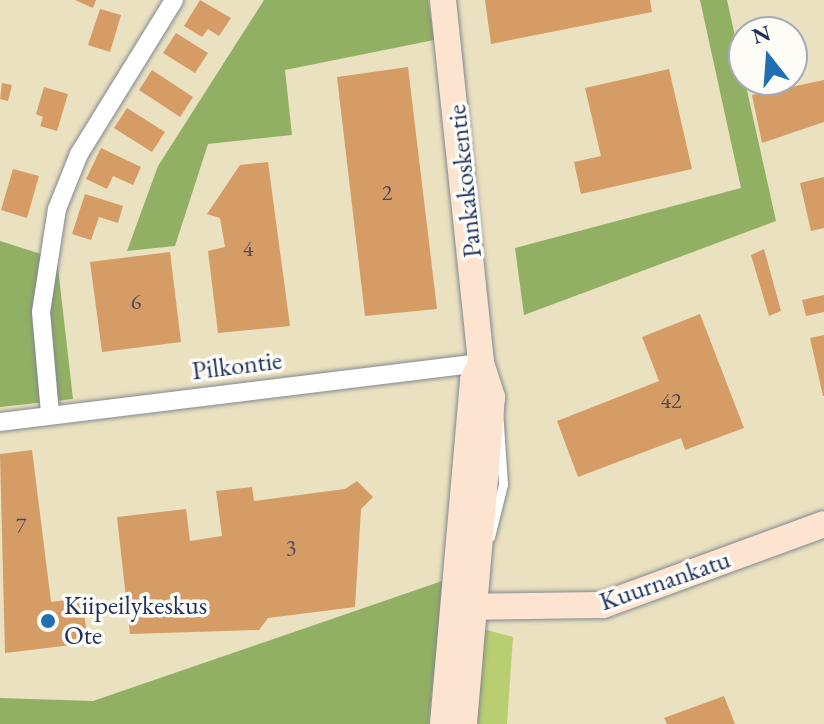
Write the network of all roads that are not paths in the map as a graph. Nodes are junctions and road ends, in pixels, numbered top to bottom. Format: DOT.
graph roads {
  1 [pos="174,0"];
  2 [pos="443,0"];
  3 [pos="481,363"];
  4 [pos="50,413"];
  5 [pos="0,422"];
  6 [pos="824,524"];
  7 [pos="466,608"];
  8 [pos="443,724"];
  9 [pos="464,724"];
  1 -- 4 [label="street"];
  2 -- 3 [label="main road, Pankakoskentie"];
  3 -- 4 [label="street, Pilkontie"];
  3 -- 7 [label="main road, Pankakoskentie"];
  3 -- 7 [label="main road, Pankakoskentie"];
  4 -- 5 [label="street, Pilkontie"];
  6 -- 7 [label="main road, Kuurnankatu"];
  7 -- 8 [label="main road, Pankakoskentie"];
  7 -- 9 [label="main road, Pankakoskentie"];
}
